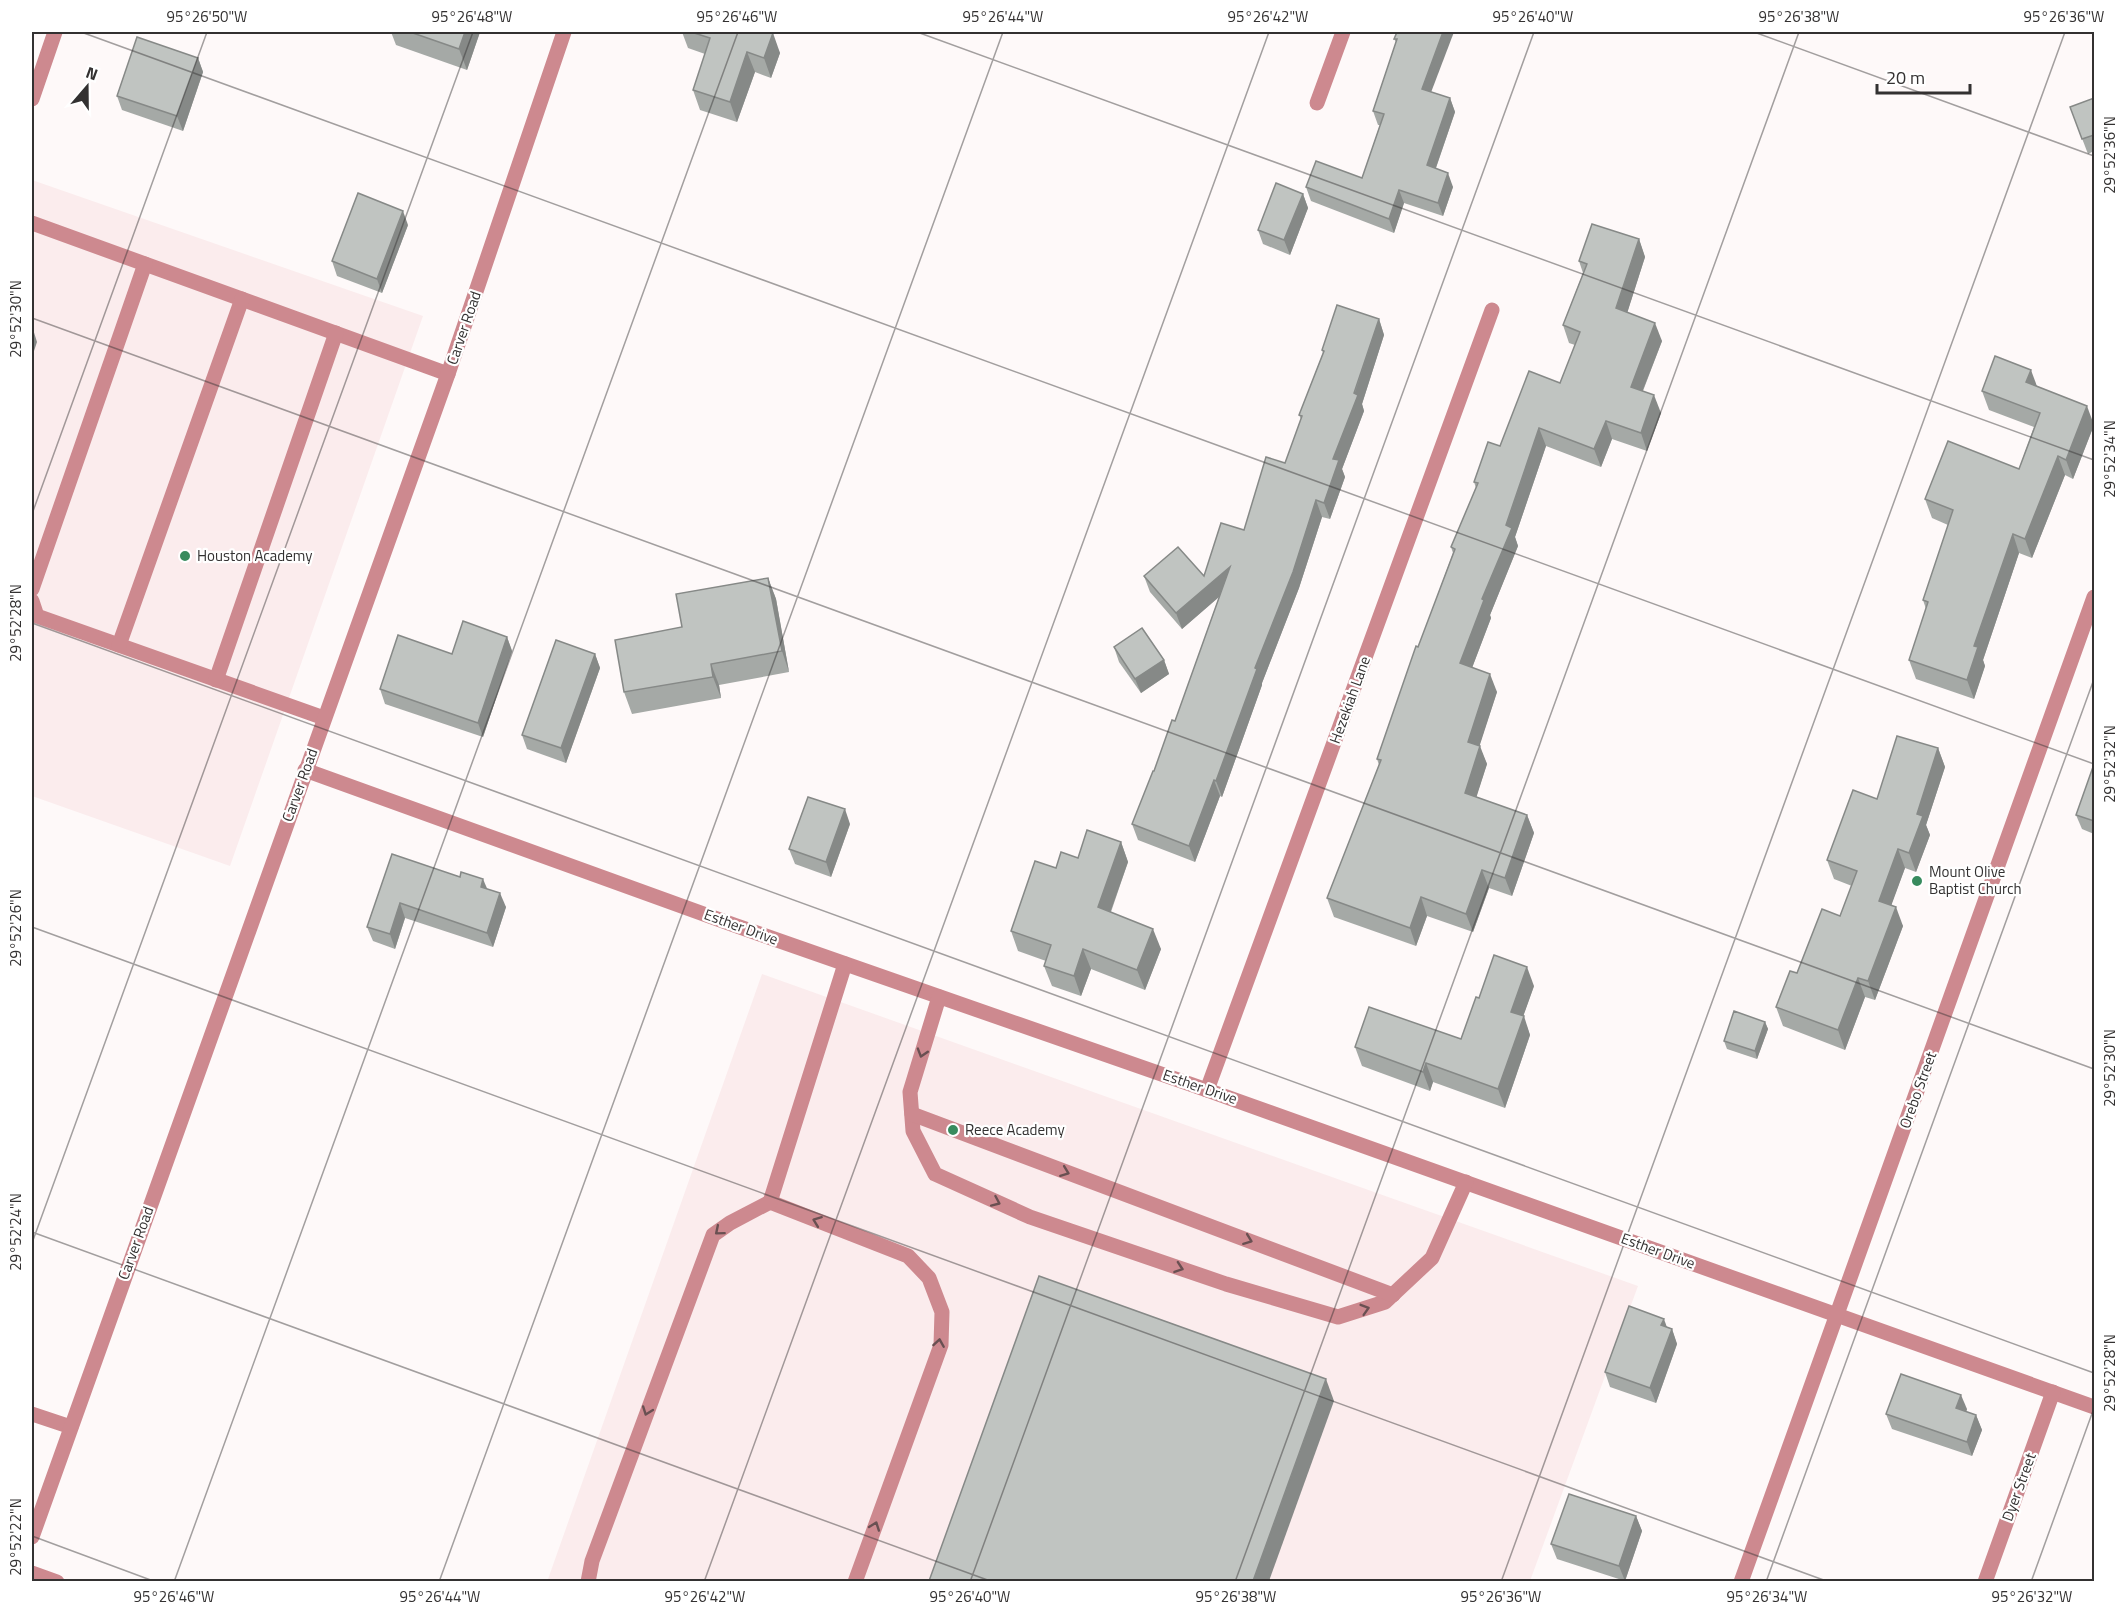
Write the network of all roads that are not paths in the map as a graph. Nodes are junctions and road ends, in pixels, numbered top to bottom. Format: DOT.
graph roads {
  1 [pos="55,32"];
  2 [pos="564,32"];
  3 [pos="1343,32"];
  4 [pos="32,99"];
  5 [pos="1317,103"];
  6 [pos="32,223"];
  7 [pos="145,264"];
  8 [pos="242,299"];
  9 [pos="1492,310"];
  10 [pos="336,333"];
  11 [pos="448,374"];
  12 [pos="32,589"];
  13 [pos="2094,597"];
  14 [pos="32,601"];
  15 [pos="119,645"];
  16 [pos="216,680"];
  17 [pos="324,718"];
  18 [pos="305,770"];
  19 [pos="845,964"];
  20 [pos="939,997"];
  21 [pos="1207,1090"];
  22 [pos="912,1114"];
  23 [pos="1466,1182"];
  24 [pos="770,1202"];
  25 [pos="1393,1295"];
  26 [pos="1838,1315"];
  27 [pos="2053,1392"];
  28 [pos="2094,1407"];
  29 [pos="32,1414"];
  30 [pos="70,1427"];
  31 [pos="32,1537"];
  32 [pos="32,1573"];
  33 [pos="57,1581"];
  34 [pos="588,1581"];
  35 [pos="855,1581"];
  36 [pos="1741,1581"];
  37 [pos="1985,1581"];
  1 -- 4 [label="street"];
  2 -- 11 [label="street, Carver Road"];
  3 -- 5 [label="street"];
  6 -- 7 [label="street"];
  7 -- 8 [label="street"];
  7 -- 12 [label="street"];
  8 -- 10 [label="street"];
  8 -- 15 [label="street"];
  9 -- 21 [label="street, Hezekiah Lane"];
  10 -- 11 [label="street"];
  10 -- 16 [label="street"];
  11 -- 17 [label="street, Carver Road"];
  13 -- 26 [label="street, Orebo Street"];
  14 -- 15 [label="street"];
  15 -- 16 [label="street"];
  16 -- 17 [label="street"];
  17 -- 18 [label="street, Carver Road"];
  18 -- 19 [label="street, Esther Drive"];
  18 -- 30 [label="street, Carver Road"];
  19 -- 20 [label="street, Esther Drive"];
  19 -- 24 [label="street"];
  20 -- 21 [label="street, Esther Drive"];
  20 -- 22 [label="street, one-way"];
  21 -- 23 [label="street, Esther Drive"];
  22 -- 25 [label="street, one-way"];
  22 -- 25 [label="street, one-way"];
  23 -- 25 [label="street"];
  23 -- 26 [label="street, Esther Drive"];
  24 -- 34 [label="street, one-way"];
  35 -- 24 [label="street, one-way"];
  26 -- 27 [label="street, Esther Drive"];
  26 -- 36 [label="street, Orebo Street"];
  27 -- 28 [label="street, Esther Drive"];
  27 -- 37 [label="street, Dyer Street"];
  29 -- 30 [label="street"];
  30 -- 31 [label="street, Carver Road"];
  32 -- 33 [label="street"];
}
